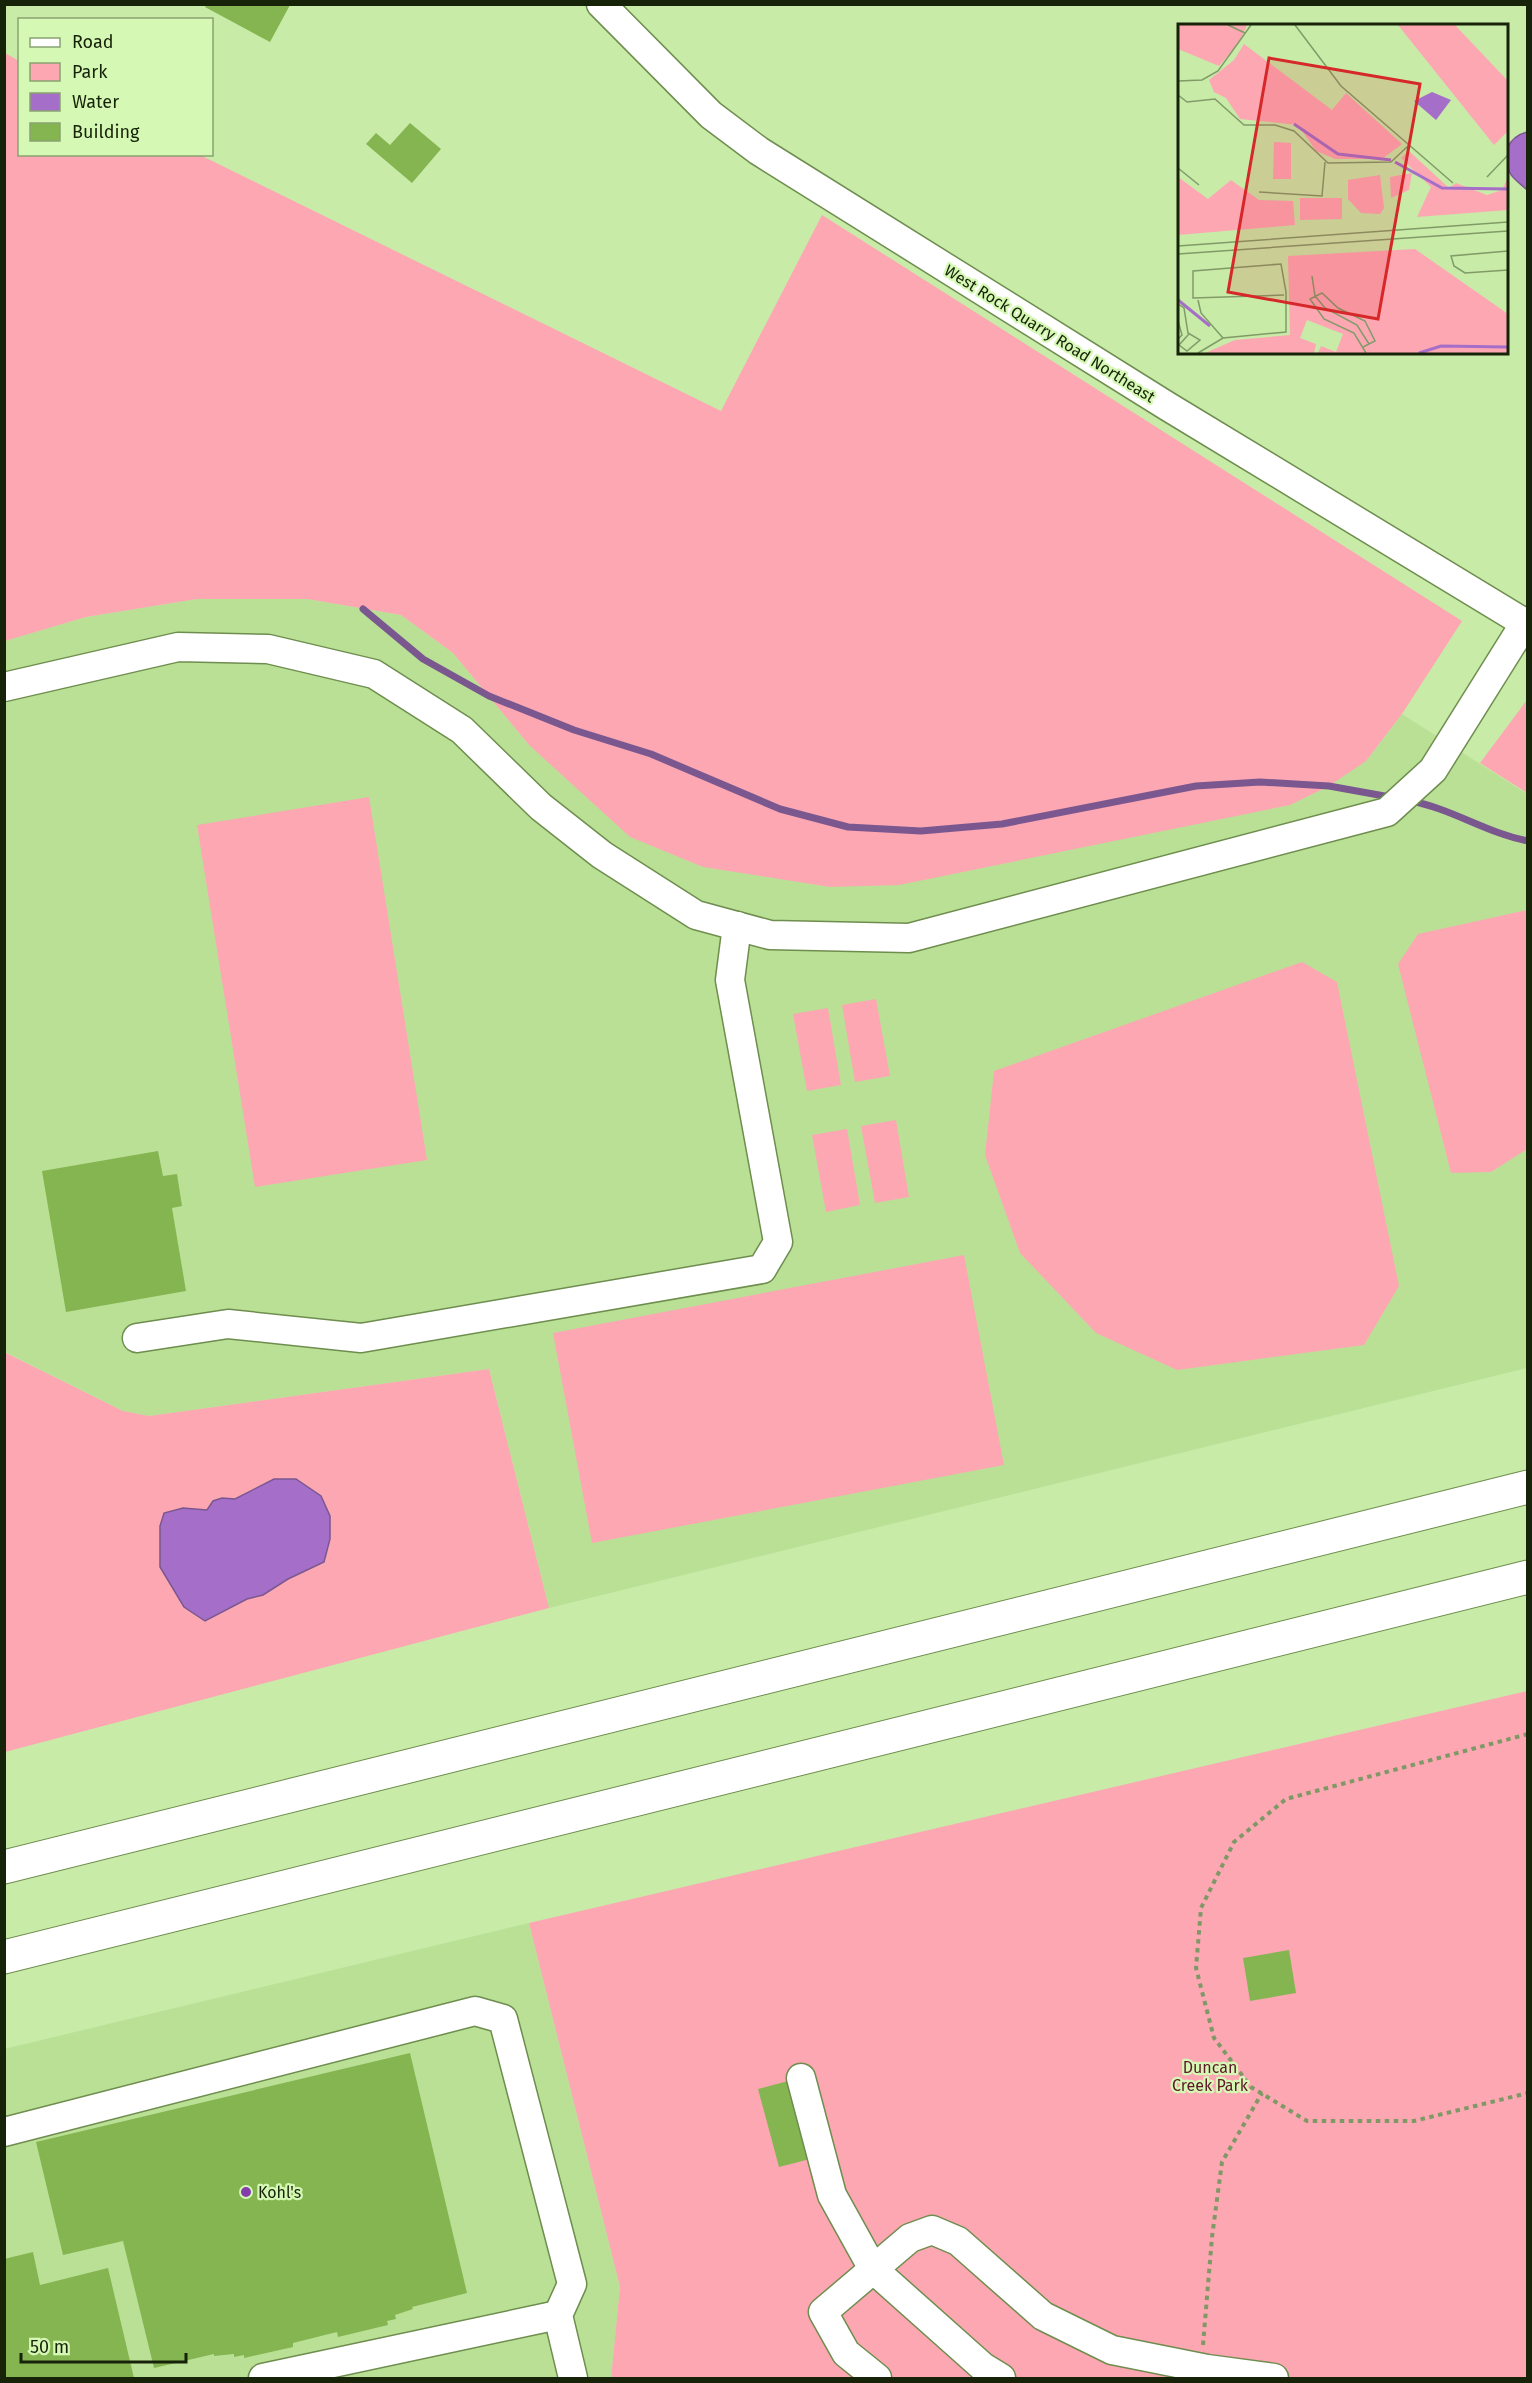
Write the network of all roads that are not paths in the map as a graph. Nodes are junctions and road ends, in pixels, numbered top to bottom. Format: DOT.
graph roads {
  1 [pos="601,4"];
  2 [pos="1526,624"];
  3 [pos="4,687"];
  4 [pos="737,926"];
  5 [pos="137,1338"];
  6 [pos="1527,1487"];
  7 [pos="1527,1577"];
  8 [pos="4,1867"];
  9 [pos="4,1957"];
  10 [pos="801,2078"];
  11 [pos="4,2132"];
  12 [pos="873,2269"];
  13 [pos="558,2315"];
  14 [pos="1200,2366"];
  15 [pos="263,2379"];
  16 [pos="573,2379"];
  17 [pos="877,2379"];
  18 [pos="1001,2379"];
  19 [pos="1274,2379"];
  1 -- 2 [label="street, West Rock Quarry Road Northeast"];
  2 -- 4 [label="street"];
  3 -- 4 [label="street"];
  4 -- 5 [label="street"];
  6 -- 8 [label="highway"];
  7 -- 9 [label="highway"];
  10 -- 12 [label="street"];
  11 -- 13 [label="street"];
  12 -- 14 [label="street"];
  12 -- 17 [label="street"];
  12 -- 18 [label="street"];
  13 -- 15 [label="street"];
  13 -- 16 [label="street"];
  14 -- 19 [label="street"];
}
